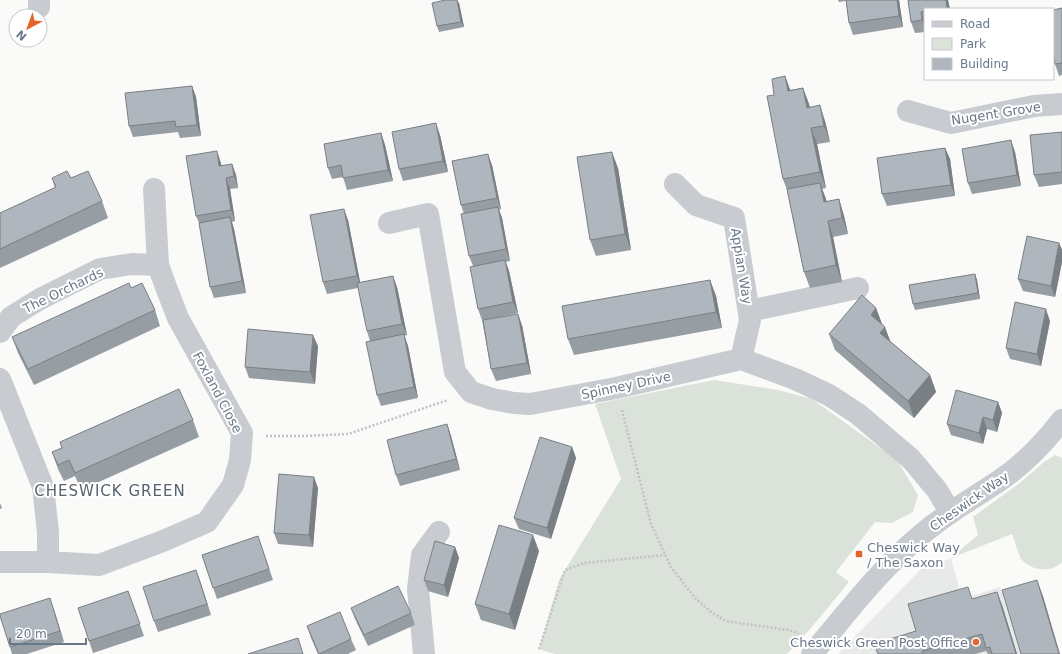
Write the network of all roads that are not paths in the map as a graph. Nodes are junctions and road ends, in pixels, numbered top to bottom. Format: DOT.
graph roads {
  1 [pos="1062,104"];
  2 [pos="908,111"];
  3 [pos="675,184"];
  4 [pos="154,189"];
  5 [pos="389,222"];
  6 [pos="158,265"];
  7 [pos="858,288"];
  8 [pos="749,311"];
  9 [pos="0,332"];
  10 [pos="741,359"];
  11 [pos="0,379"];
  12 [pos="1059,431"];
  13 [pos="950,512"];
  14 [pos="439,532"];
  15 [pos="0,562"];
  16 [pos="48,562"];
  17 [pos="818,647"];
  18 [pos="424,654"];
  1 -- 2 [label="street, Nugent Grove"];
  3 -- 8 [label="street, Appian Way"];
  4 -- 6 [label="street, Foxland Close"];
  5 -- 10 [label="street, Spinney Drive"];
  6 -- 9 [label="street, The Orchards"];
  6 -- 16 [label="street, Foxland Close"];
  7 -- 8 [label="street"];
  8 -- 10 [label="street, Appian Way"];
  10 -- 13 [label="street"];
  11 -- 16 [label="street"];
  12 -- 13 [label="street, Cheswick Way"];
  13 -- 17 [label="street, Cheswick Way"];
  14 -- 18 [label="street"];
  15 -- 16 [label="street, Foxland Close"];
}
